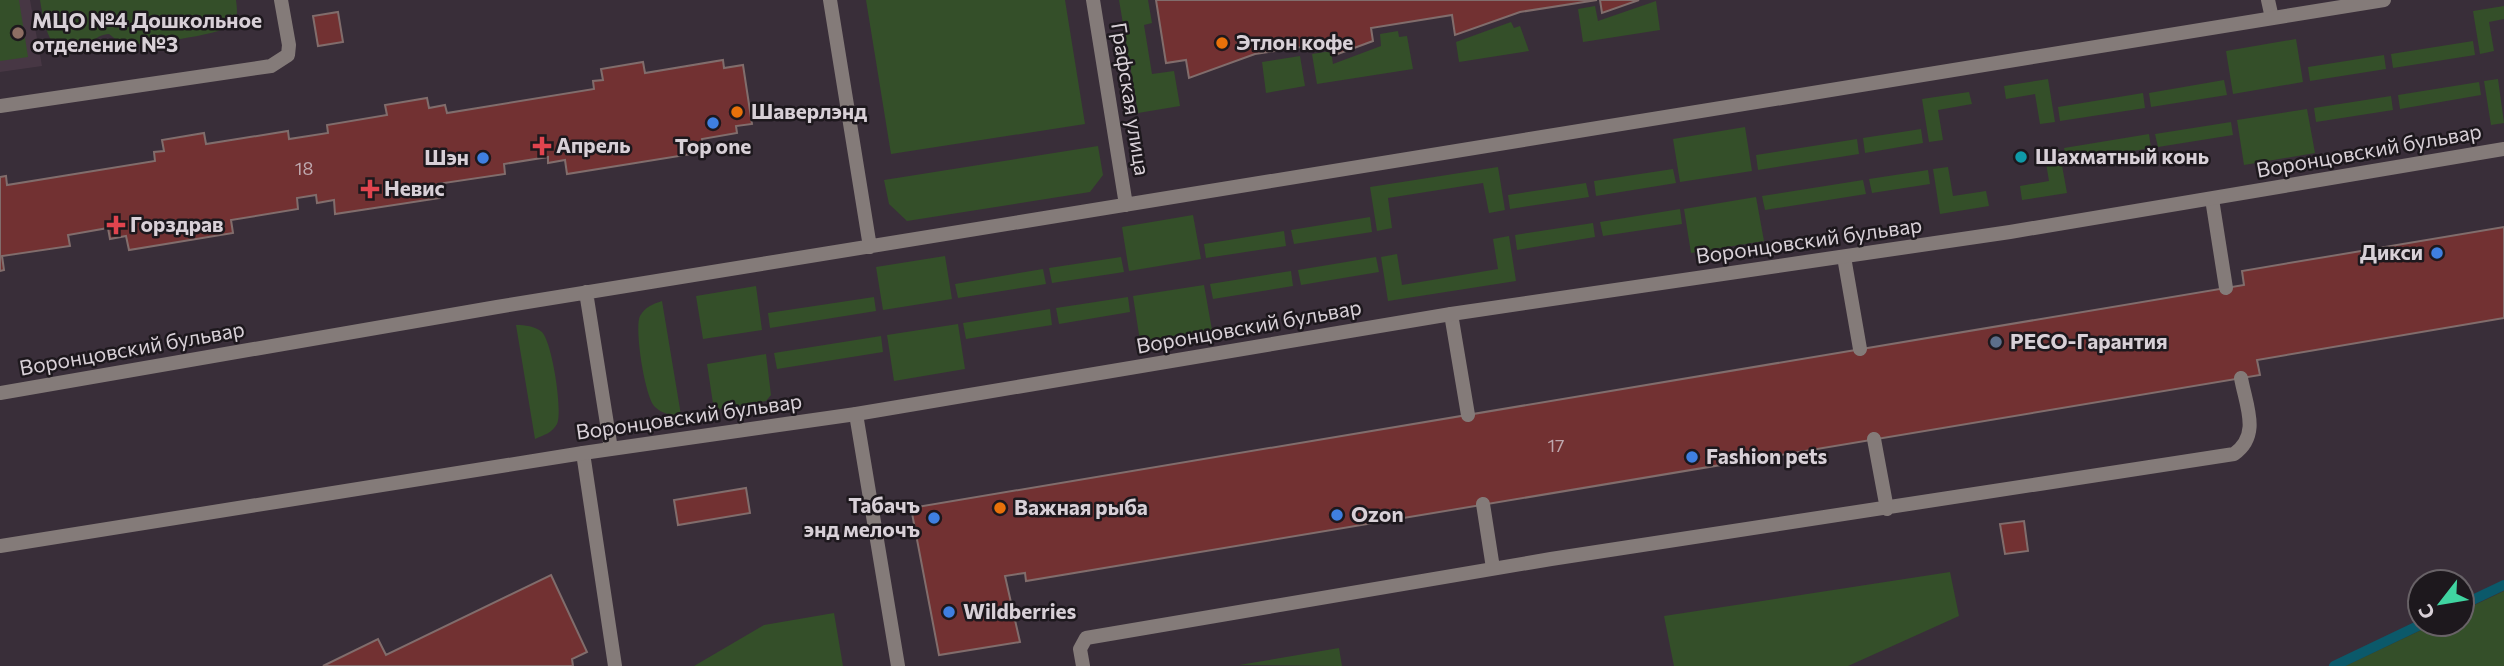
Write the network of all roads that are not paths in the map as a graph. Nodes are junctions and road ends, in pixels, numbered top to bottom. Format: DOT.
graph roads {
  1 [pos="281,0"];
  2 [pos="830,0"];
  3 [pos="1093,0"];
  4 [pos="2269,0"];
  5 [pos="2384,0"];
  6 [pos="2272,18"];
  7 [pos="0,106"];
  8 [pos="2504,149"];
  9 [pos="2212,199"];
  10 [pos="1126,205"];
  11 [pos="870,247"];
  12 [pos="1844,257"];
  13 [pos="2226,288"];
  14 [pos="586,292"];
  15 [pos="1451,314"];
  16 [pos="1860,349"];
  17 [pos="2241,378"];
  18 [pos="0,393"];
  19 [pos="856,414"];
  20 [pos="1468,415"];
  21 [pos="1874,439"];
  22 [pos="611,449"];
  23 [pos="583,453"];
  24 [pos="1483,505"];
  25 [pos="1886,509"];
  26 [pos="0,546"];
  27 [pos="1493,568"];
  28 [pos="615,666"];
  29 [pos="898,666"];
  30 [pos="1083,666"];
  1 -- 7 [label="street"];
  2 -- 11 [label="street"];
  3 -- 10 [label="street, Графская улица"];
  4 -- 6 [label="street"];
  5 -- 6 [label="street, Воронцовский бульвар"];
  6 -- 10 [label="street, Воронцовский бульвар"];
  8 -- 9 [label="street, Воронцовский бульвар"];
  9 -- 12 [label="street, Воронцовский бульвар"];
  9 -- 13 [label="street"];
  10 -- 11 [label="street, Воронцовский бульвар"];
  11 -- 14 [label="street, Воронцовский бульвар"];
  12 -- 15 [label="street, Воронцовский бульвар"];
  12 -- 16 [label="street"];
  14 -- 18 [label="street, Воронцовский бульвар"];
  14 -- 22 [label="street"];
  15 -- 19 [label="street, Воронцовский бульвар"];
  15 -- 20 [label="street"];
  17 -- 25 [label="street"];
  19 -- 22 [label="street, Воронцовский бульвар"];
  19 -- 29 [label="street"];
  21 -- 25 [label="street"];
  22 -- 23 [label="street, Воронцовский бульвар"];
  23 -- 26 [label="street, Воронцовский бульвар"];
  23 -- 28 [label="street"];
  24 -- 27 [label="street"];
  25 -- 27 [label="street"];
  27 -- 30 [label="street"];
}
